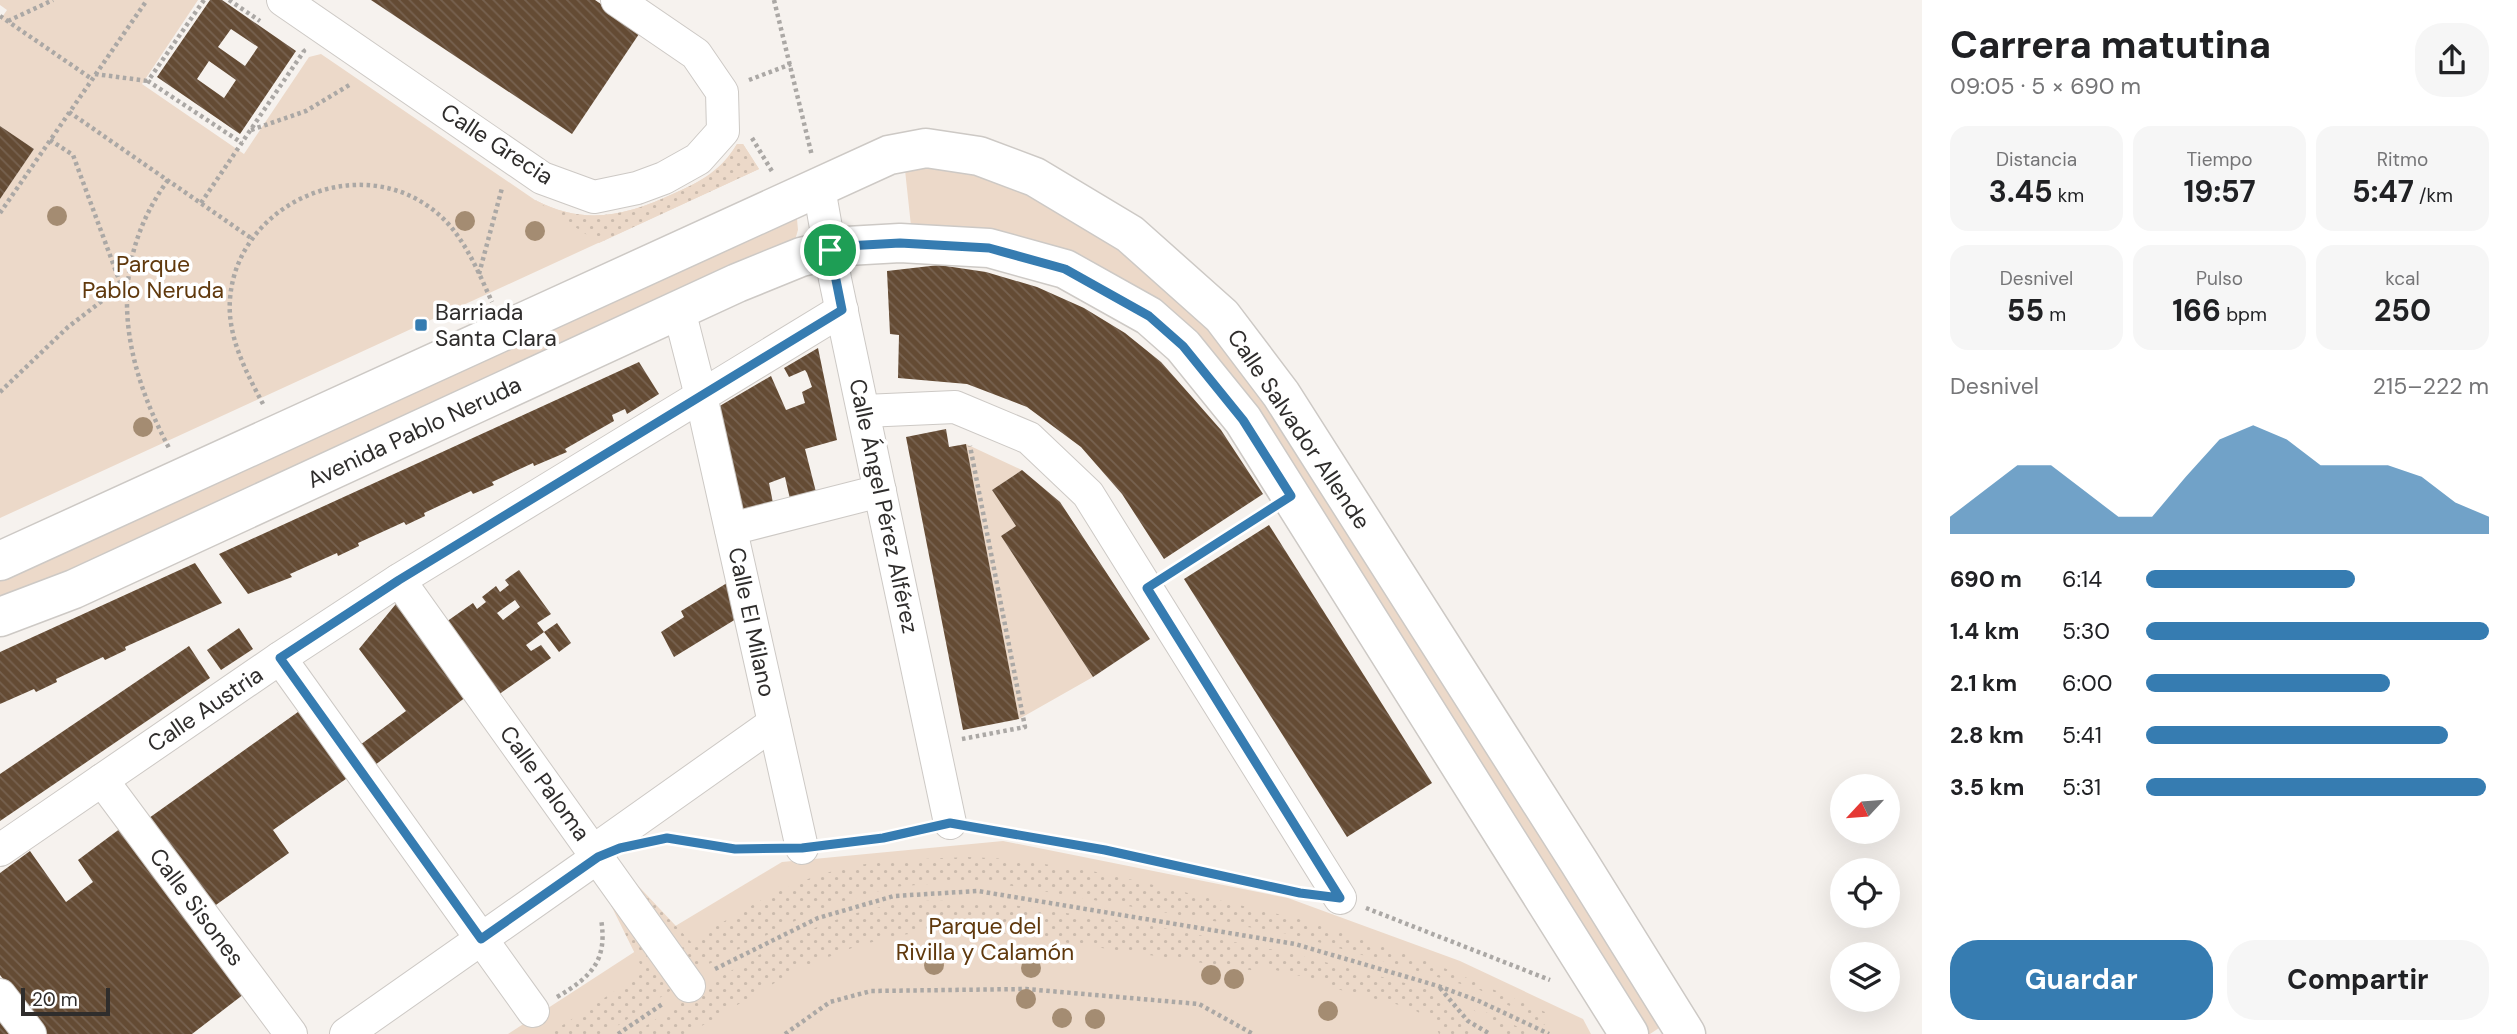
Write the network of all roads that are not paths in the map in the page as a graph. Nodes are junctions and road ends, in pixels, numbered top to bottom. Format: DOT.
graph roads {
  1 [pos="283,0"];
  2 [pos="617,0"];
  3 [pos="819,188"];
  4 [pos="830,250"];
  5 [pos="679,310"];
  6 [pos="842,310"];
  7 [pos="701,396"];
  8 [pos="863,411"];
  9 [pos="880,491"];
  10 [pos="731,529"];
  11 [pos="0,561"];
  12 [pos="399,580"];
  13 [pos="0,617"];
  14 [pos="280,658"];
  15 [pos="774,723"];
  16 [pos="102,780"];
  17 [pos="950,823"];
  18 [pos="802,848"];
  19 [pos="0,850"];
  20 [pos="598,857"];
  21 [pos="1340,898"];
  22 [pos="481,939"];
  23 [pos="689,986"];
  24 [pos="0,995"];
  25 [pos="533,1011"];
  26 [pos="30,1034"];
  27 [pos="292,1034"];
  28 [pos="346,1034"];
  29 [pos="1629,1034"];
  30 [pos="1686,1034"];
  1 -- 2 [label="street, Calle Grecia"];
  3 -- 4 [label="street, Calle Ángel Pérez Alférez"];
  3 -- 11 [label="main road"];
  3 -- 30 [label="main road, Calle Salvador Allende"];
  4 -- 5 [label="main road, Avenida Pablo Neruda"];
  4 -- 6 [label="street, Calle Ángel Pérez Alférez"];
  4 -- 29 [label="main road, Calle Salvador Allende"];
  5 -- 7 [label="street, Calle El Milano"];
  5 -- 13 [label="main road, Avenida Pablo Neruda"];
  6 -- 7 [label="street, Calle Austria"];
  6 -- 8 [label="street, Calle Ángel Pérez Alférez"];
  7 -- 10 [label="street, Calle El Milano"];
  7 -- 12 [label="street, Calle Austria"];
  8 -- 9 [label="street, Calle Ángel Pérez Alférez"];
  8 -- 21 [label="street"];
  9 -- 10 [label="street"];
  9 -- 17 [label="street, Calle Ángel Pérez Alférez"];
  10 -- 15 [label="street, Calle El Milano"];
  12 -- 14 [label="street, Calle Austria"];
  12 -- 20 [label="street, Calle Paloma"];
  14 -- 16 [label="street, Calle Austria"];
  14 -- 22 [label="street"];
  15 -- 18 [label="street, Calle El Milano"];
  15 -- 20 [label="street"];
  16 -- 19 [label="street, Calle Austria"];
  16 -- 27 [label="street, Calle Sisones"];
  20 -- 22 [label="street"];
  20 -- 23 [label="street, Calle Paloma"];
  22 -- 25 [label="street"];
  22 -- 28 [label="street"];
  24 -- 26 [label="street"];
}
